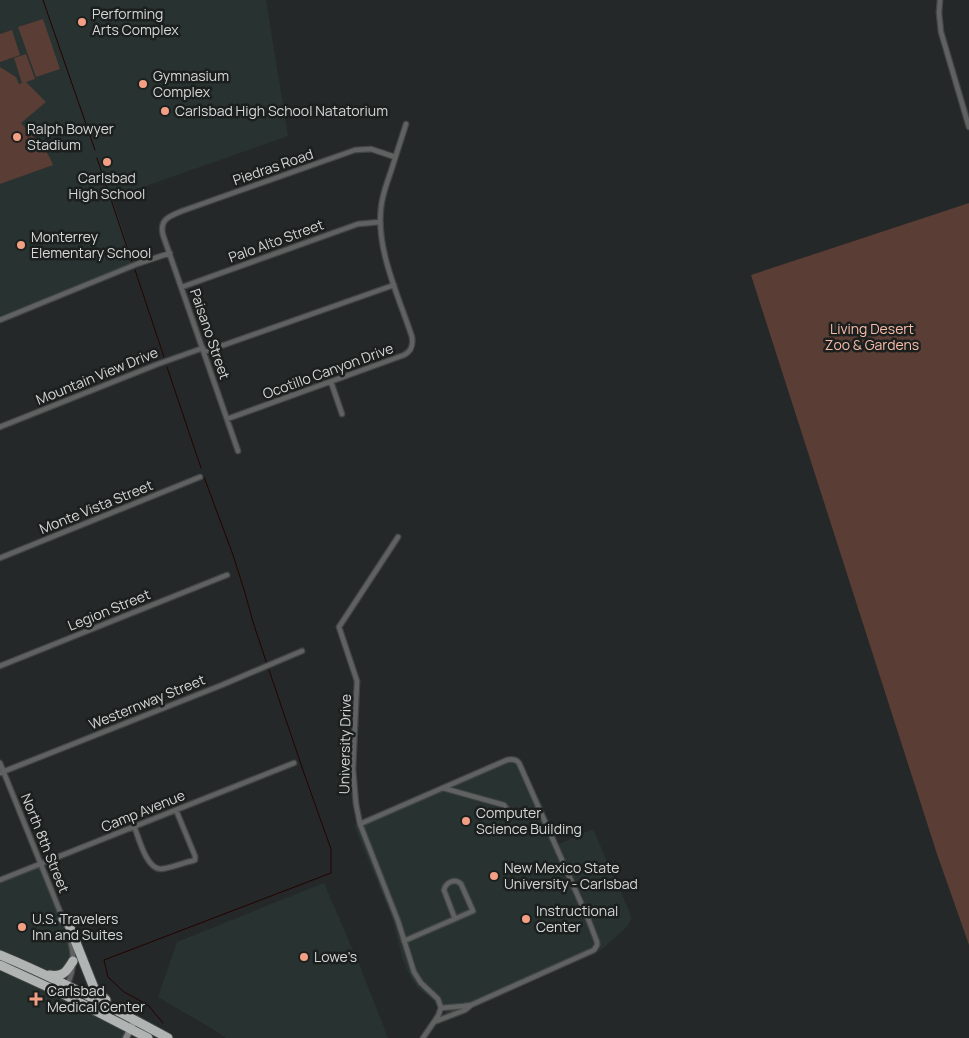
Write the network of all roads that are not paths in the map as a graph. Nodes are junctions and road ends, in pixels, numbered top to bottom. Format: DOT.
graph roads {
  1 [pos="940,0"];
  2 [pos="406,124"];
  3 [pos="969,127"];
  4 [pos="395,157"];
  5 [pos="380,222"];
  6 [pos="163,224"];
  7 [pos="170,253"];
  8 [pos="394,285"];
  9 [pos="182,287"];
  10 [pos="0,320"];
  11 [pos="203,350"];
  12 [pos="331,382"];
  13 [pos="342,414"];
  14 [pos="227,419"];
  15 [pos="0,427"];
  16 [pos="238,452"];
  17 [pos="200,477"];
  18 [pos="398,537"];
  19 [pos="0,558"];
  20 [pos="227,575"];
  21 [pos="302,651"];
  22 [pos="0,666"];
  23 [pos="294,762"];
  24 [pos="0,763"];
  25 [pos="2,773"];
  26 [pos="443,788"];
  27 [pos="507,809"];
  28 [pos="176,810"];
  29 [pos="360,824"];
  30 [pos="134,826"];
  31 [pos="41,864"];
  32 [pos="0,880"];
  33 [pos="63,919"];
  34 [pos="455,919"];
  35 [pos="404,940"];
  36 [pos="0,955"];
  37 [pos="72,961"];
  38 [pos="0,965"];
  39 [pos="47,975"];
  40 [pos="66,984"];
  41 [pos="60,993"];
  42 [pos="471,1005"];
  43 [pos="441,1008"];
  44 [pos="116,1009"];
  45 [pos="433,1023"];
  46 [pos="133,1024"];
  47 [pos="126,1038"];
  48 [pos="148,1038"];
  49 [pos="168,1038"];
  50 [pos="423,1038"];
  1 -- 3 [label="street"];
  2 -- 4 [label="street, Ocotillo Canyon Drive"];
  4 -- 5 [label="street, Ocotillo Canyon Drive"];
  4 -- 6 [label="street, Piedras Road"];
  5 -- 8 [label="street, Ocotillo Canyon Drive"];
  5 -- 9 [label="street, Palo Alto Street"];
  6 -- 7 [label="street, Paisano Street"];
  7 -- 9 [label="street, Paisano Street"];
  7 -- 10 [label="street"];
  8 -- 11 [label="street, Mountain View Drive"];
  8 -- 12 [label="street, Ocotillo Canyon Drive"];
  9 -- 11 [label="street, Paisano Street"];
  11 -- 14 [label="street, Paisano Street"];
  11 -- 15 [label="street, Mountain View Drive"];
  12 -- 13 [label="street"];
  12 -- 14 [label="street, Ocotillo Canyon Drive"];
  14 -- 16 [label="street, Paisano Street"];
  17 -- 19 [label="street, Monte Vista Street"];
  18 -- 29 [label="street, University Drive"];
  20 -- 22 [label="street, Legion Street"];
  21 -- 25 [label="street, Westernway Street"];
  23 -- 28 [label="street, Camp Avenue"];
  24 -- 25 [label="street, North 8th Street"];
  25 -- 31 [label="street, North 8th Street"];
  26 -- 27 [label="street"];
  26 -- 29 [label="street"];
  26 -- 42 [label="street"];
  28 -- 30 [label="street, Camp Avenue"];
  28 -- 30 [label="street"];
  29 -- 35 [label="street, University Drive"];
  30 -- 31 [label="street, Camp Avenue"];
  31 -- 32 [label="street, Camp Avenue"];
  31 -- 33 [label="street, North 8th Street"];
  33 -- 37 [label="street, North 8th Street"];
  33 -- 44 [label="highway"];
  34 -- 34 [label="street"];
  34 -- 35 [label="street"];
  35 -- 43 [label="street, University Drive"];
  36 -- 39 [label="highway"];
  37 -- 39 [label="highway"];
  37 -- 40 [label="street, North 8th Street"];
  38 -- 41 [label="highway"];
  39 -- 40 [label="highway"];
  40 -- 41 [label="street, North 8th Street"];
  40 -- 44 [label="highway"];
  41 -- 46 [label="highway"];
  42 -- 43 [label="street"];
  42 -- 45 [label="street"];
  43 -- 45 [label="street"];
  44 -- 46 [label="highway"];
  45 -- 50 [label="street"];
  46 -- 47 [label="street"];
  46 -- 48 [label="highway"];
  46 -- 49 [label="highway"];
}
